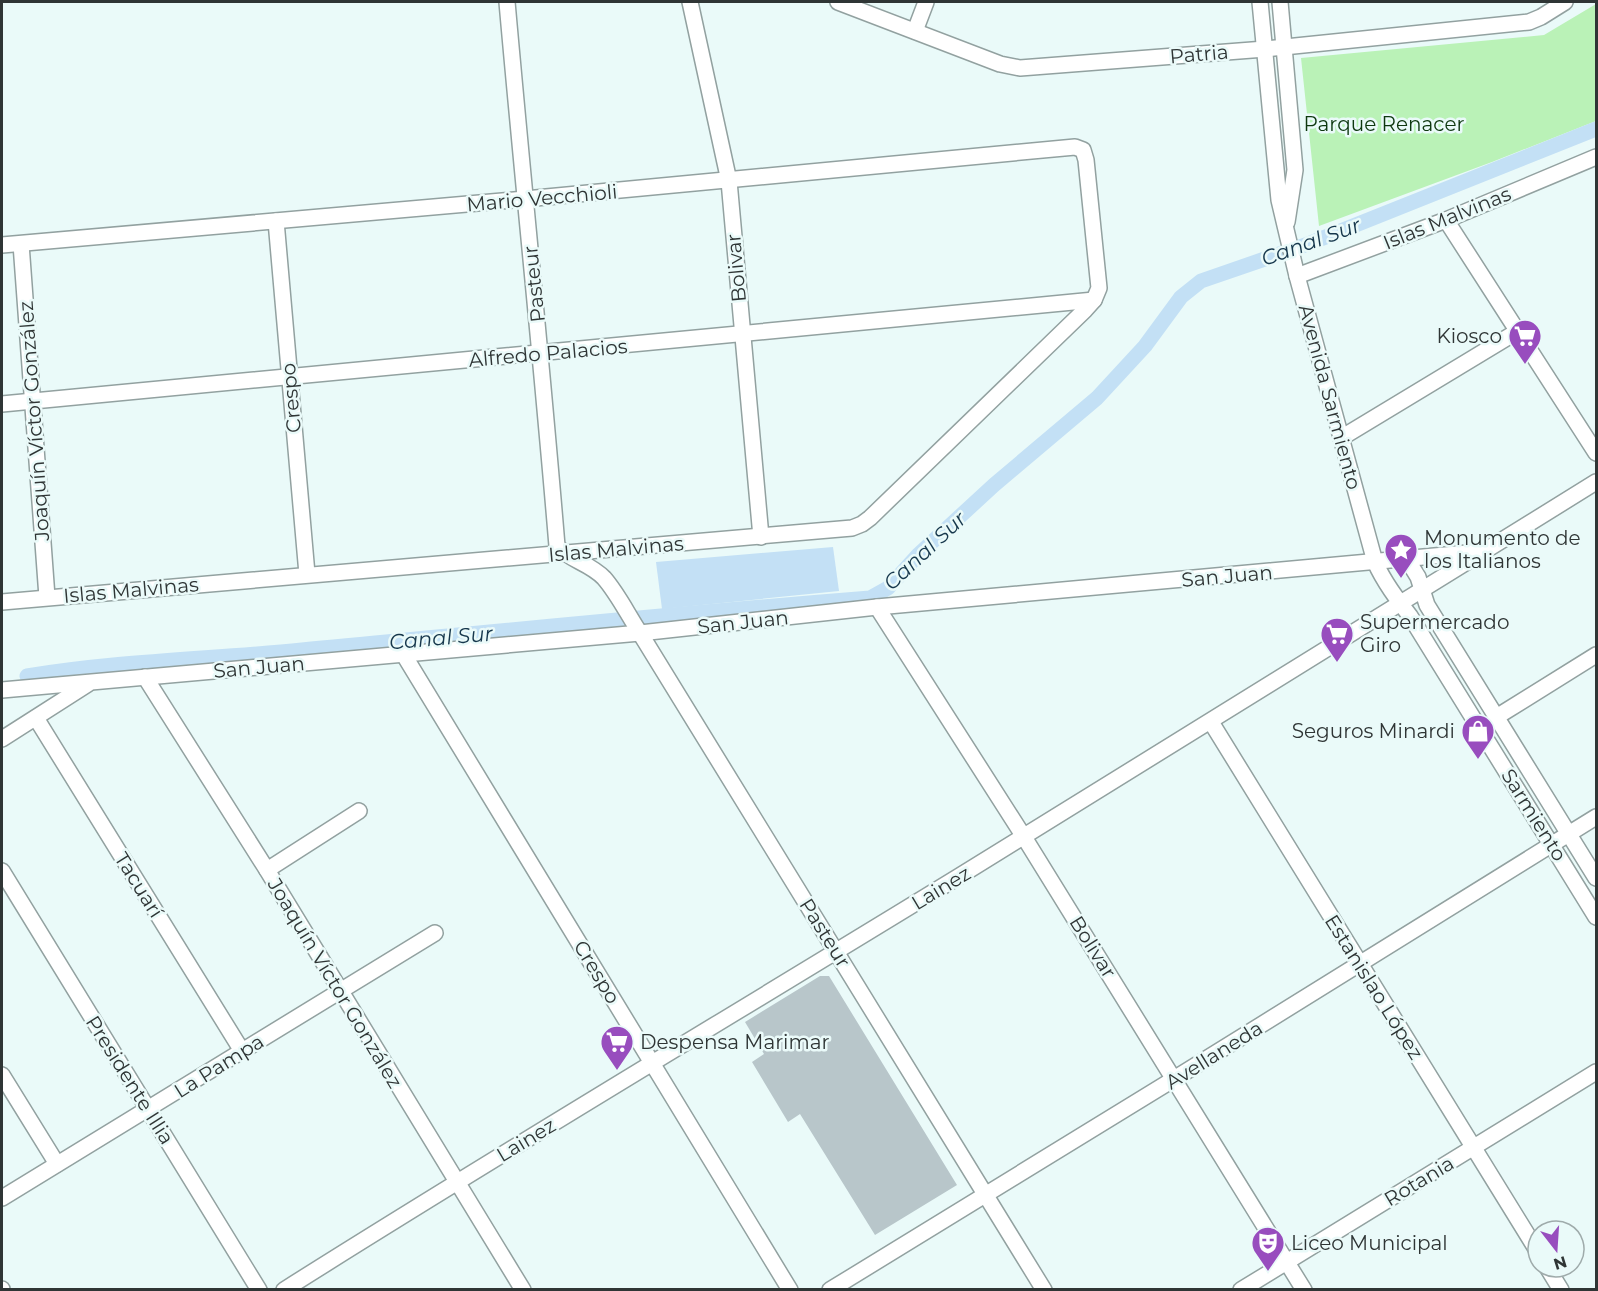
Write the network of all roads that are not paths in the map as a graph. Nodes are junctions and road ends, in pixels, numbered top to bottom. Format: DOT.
graph roads {
  1 [pos="507,2"];
  2 [pos="690,2"];
  3 [pos="838,2"];
  4 [pos="926,2"];
  5 [pos="1260,2"];
  6 [pos="1280,2"];
  7 [pos="1565,2"];
  8 [pos="915,31"];
  9 [pos="1285,47"];
  10 [pos="1265,49"];
  11 [pos="1596,157"];
  12 [pos="729,180"];
  13 [pos="525,200"];
  14 [pos="1446,220"];
  15 [pos="276,221"];
  16 [pos="1286,231"];
  17 [pos="21,244"];
  18 [pos="2,245"];
  19 [pos="1296,272"];
  20 [pos="1094,300"];
  21 [pos="1518,331"];
  22 [pos="742,335"];
  23 [pos="541,353"];
  24 [pos="290,377"];
  25 [pos="34,401"];
  26 [pos="2,404"];
  27 [pos="1341,438"];
  28 [pos="1596,453"];
  29 [pos="1596,483"];
  30 [pos="761,537"];
  31 [pos="614,549"];
  32 [pos="1484,552"];
  33 [pos="564,554"];
  34 [pos="1403,560"];
  35 [pos="1375,562"];
  36 [pos="307,574"];
  37 [pos="607,582"];
  38 [pos="1421,590"];
  39 [pos="47,597"];
  40 [pos="2,602"];
  41 [pos="1400,603"];
  42 [pos="877,607"];
  43 [pos="640,633"];
  44 [pos="404,655"];
  45 [pos="1596,655"];
  46 [pos="145,677"];
  47 [pos="88,683"];
  48 [pos="2,690"];
  49 [pos="1498,716"];
  50 [pos="36,718"];
  51 [pos="1211,722"];
  52 [pos="2,739"];
  53 [pos="359,811"];
  54 [pos="1596,817"];
  55 [pos="1569,834"];
  56 [pos="1024,837"];
  57 [pos="1552,844"];
  58 [pos="267,870"];
  59 [pos="2,871"];
  60 [pos="1596,878"];
  61 [pos="1596,917"];
  62 [pos="435,933"];
  63 [pos="836,952"];
  64 [pos="1360,964"];
  65 [pos="340,990"];
  66 [pos="242,1051"];
  67 [pos="653,1064"];
  68 [pos="1596,1072"];
  69 [pos="2,1075"];
  70 [pos="1174,1079"];
  71 [pos="148,1109"];
  72 [pos="1473,1148"];
  73 [pos="57,1164"];
  74 [pos="456,1181"];
  75 [pos="985,1194"];
  76 [pos="2,1198"];
  77 [pos="1526,1233"];
  78 [pos="1287,1262"];
  79 [pos="260,1290"];
  80 [pos="284,1290"];
  81 [pos="523,1290"];
  82 [pos="790,1290"];
  83 [pos="830,1290"];
  84 [pos="1044,1290"];
  85 [pos="1241,1290"];
  86 [pos="1304,1290"];
  1 -- 13 [label="street, Pasteur"];
  2 -- 12 [label="street, Bolivar"];
  3 -- 8 [label="street, Patria"];
  4 -- 8 [label="street"];
  5 -- 10 [label="street, Avenida Sarmiento"];
  6 -- 9 [label="street, Avenida Sarmiento"];
  7 -- 9 [label="street, Patria"];
  8 -- 10 [label="street, Patria"];
  9 -- 10 [label="street, Patria"];
  9 -- 16 [label="street, Avenida Sarmiento"];
  10 -- 16 [label="street, Avenida Sarmiento"];
  11 -- 14 [label="street, Islas Malvinas"];
  12 -- 13 [label="street, Mario Vecchioli"];
  12 -- 20 [label="street, Mario Vecchioli"];
  12 -- 22 [label="street, Bolivar"];
  13 -- 15 [label="street, Mario Vecchioli"];
  13 -- 23 [label="street, Pasteur"];
  14 -- 19 [label="street, Islas Malvinas"];
  14 -- 21 [label="street"];
  15 -- 17 [label="street, Mario Vecchioli"];
  15 -- 24 [label="street, Crespo"];
  16 -- 19 [label="street, Avenida Sarmiento"];
  17 -- 18 [label="street, Mario Vecchioli"];
  17 -- 25 [label="street, Joaquín Víctor González"];
  19 -- 27 [label="street, Avenida Sarmiento"];
  20 -- 22 [label="street, Alfredo Palacios"];
  20 -- 30 [label="street, Islas Malvinas"];
  21 -- 27 [label="street"];
  21 -- 28 [label="street"];
  22 -- 23 [label="street, Alfredo Palacios"];
  22 -- 30 [label="street, Bolivar"];
  23 -- 24 [label="street, Alfredo Palacios"];
  23 -- 33 [label="street, Pasteur"];
  24 -- 25 [label="street, Alfredo Palacios"];
  24 -- 36 [label="street, Crespo"];
  25 -- 26 [label="street, Alfredo Palacios"];
  25 -- 39 [label="street, Joaquín Víctor González"];
  27 -- 35 [label="street, Avenida Sarmiento"];
  29 -- 32 [label="street, Lainez"];
  30 -- 31 [label="street, Islas Malvinas"];
  31 -- 33 [label="street, Islas Malvinas"];
  31 -- 37 [label="street"];
  32 -- 34 [label="street, San Juan"];
  32 -- 38 [label="street, Lainez"];
  33 -- 36 [label="street, Islas Malvinas"];
  33 -- 37 [label="street, Pasteur"];
  34 -- 35 [label="street, San Juan"];
  34 -- 38 [label="street, Sarmiento"];
  35 -- 41 [label="street, Sarmiento"];
  35 -- 42 [label="street, San Juan"];
  36 -- 39 [label="street, Islas Malvinas"];
  37 -- 43 [label="street, Pasteur"];
  38 -- 41 [label="street, Lainez"];
  38 -- 49 [label="street, Sarmiento"];
  39 -- 40 [label="street, Islas Malvinas"];
  41 -- 51 [label="street, Lainez"];
  41 -- 57 [label="street, Sarmiento"];
  42 -- 43 [label="street, San Juan"];
  42 -- 56 [label="street, Bolivar"];
  43 -- 44 [label="street, San Juan"];
  43 -- 63 [label="street, Pasteur"];
  44 -- 46 [label="street, San Juan"];
  44 -- 67 [label="street, Crespo"];
  45 -- 49 [label="street"];
  46 -- 47 [label="street, San Juan"];
  46 -- 58 [label="street, Joaquín Víctor González"];
  47 -- 48 [label="street, San Juan"];
  47 -- 50 [label="street"];
  49 -- 55 [label="street, Sarmiento"];
  50 -- 52 [label="street"];
  50 -- 66 [label="street, Tacuarí"];
  51 -- 56 [label="street, Lainez"];
  51 -- 64 [label="street, Estanislao López"];
  53 -- 58 [label="street"];
  54 -- 55 [label="street, Avellaneda"];
  55 -- 57 [label="street, Avellaneda"];
  55 -- 60 [label="street, Sarmiento"];
  56 -- 63 [label="street, Lainez"];
  56 -- 70 [label="street, Bolivar"];
  57 -- 61 [label="street, Sarmiento"];
  57 -- 64 [label="street, Avellaneda"];
  58 -- 65 [label="street, Joaquín Víctor González"];
  59 -- 71 [label="street, Presidente Illia"];
  62 -- 65 [label="street, La Pampa"];
  63 -- 67 [label="street, Lainez"];
  63 -- 75 [label="street, Pasteur"];
  64 -- 70 [label="street, Avellaneda"];
  64 -- 72 [label="street, Estanislao López"];
  65 -- 66 [label="street, La Pampa"];
  65 -- 74 [label="street, Joaquín Víctor González"];
  66 -- 71 [label="street, La Pampa"];
  67 -- 74 [label="street, Lainez"];
  67 -- 82 [label="street, Crespo"];
  68 -- 72 [label="street, Rotania"];
  69 -- 73 [label="street"];
  70 -- 75 [label="street, Avellaneda"];
  70 -- 78 [label="street, Bolivar"];
  71 -- 73 [label="street, La Pampa"];
  71 -- 79 [label="street, Presidente Illia"];
  72 -- 77 [label="street, Estanislao López"];
  72 -- 78 [label="street, Rotania"];
  73 -- 76 [label="street, La Pampa"];
  74 -- 80 [label="street, Lainez"];
  74 -- 81 [label="street, Joaquín Víctor González"];
  75 -- 83 [label="street, Avellaneda"];
  75 -- 84 [label="street, Pasteur"];
  78 -- 85 [label="street, Rotania"];
  78 -- 86 [label="street, Bolivar"];
}
